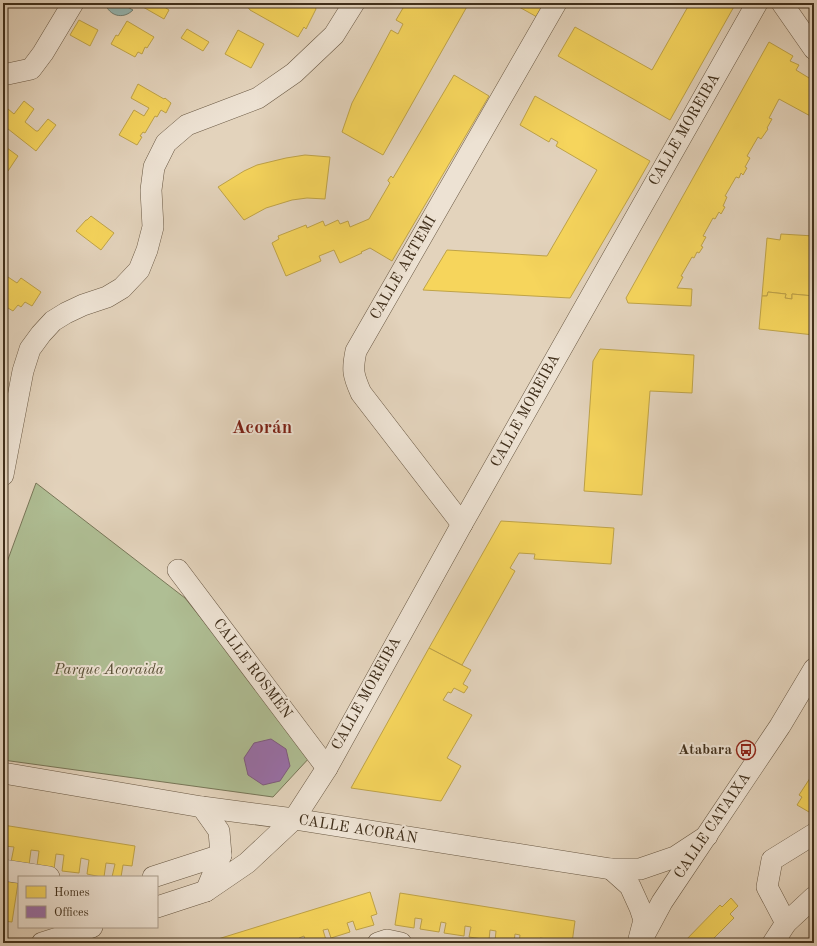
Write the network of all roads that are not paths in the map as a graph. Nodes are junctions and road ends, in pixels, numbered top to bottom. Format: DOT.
graph roads {
  1 [pos="73,3"];
  2 [pos="354,3"];
  3 [pos="556,3"];
  4 [pos="757,3"];
  5 [pos="782,3"];
  6 [pos="814,49"];
  7 [pos="3,75"];
  8 [pos="3,475"];
  9 [pos="462,524"];
  10 [pos="178,570"];
  11 [pos="814,669"];
  12 [pos="327,768"];
  13 [pos="3,773"];
  14 [pos="202,807"];
  15 [pos="294,819"];
  16 [pos="814,834"];
  17 [pos="707,836"];
  18 [pos="222,855"];
  19 [pos="611,869"];
  20 [pos="3,870"];
  21 [pos="42,876"];
  22 [pos="156,876"];
  23 [pos="206,891"];
  24 [pos="814,897"];
  25 [pos="158,906"];
  26 [pos="786,923"];
  27 [pos="89,928"];
  28 [pos="42,943"];
  29 [pos="378,943"];
  30 [pos="401,943"];
  31 [pos="639,943"];
  32 [pos="773,943"];
  1 -- 7 [label="street"];
  2 -- 8 [label="street"];
  3 -- 9 [label="street, CALLE ARTEMI"];
  4 -- 9 [label="street, CALLE MOREIBA"];
  5 -- 6 [label="street"];
  9 -- 12 [label="street, CALLE MOREIBA"];
  10 -- 12 [label="street, CALLE ROSMÉN"];
  11 -- 17 [label="street, CALLE CATAIXA"];
  12 -- 15 [label="street, CALLE MOREIBA"];
  13 -- 14 [label="street, CALLE ACORÁN"];
  14 -- 15 [label="street, CALLE ACORÁN"];
  14 -- 18 [label="street"];
  15 -- 19 [label="street, CALLE ACORÁN"];
  15 -- 23 [label="street, CALLE MOREIBA"];
  16 -- 26 [label="street"];
  17 -- 19 [label="street, CALLE ACORÁN"];
  17 -- 31 [label="street, CALLE CATAIXA"];
  18 -- 22 [label="street"];
  18 -- 23 [label="street"];
  19 -- 31 [label="street"];
  20 -- 21 [label="street"];
  23 -- 25 [label="street, CALLE MOREIBA"];
  24 -- 26 [label="street"];
  26 -- 32 [label="street"];
  27 -- 28 [label="street"];
  29 -- 30 [label="street"];
}
